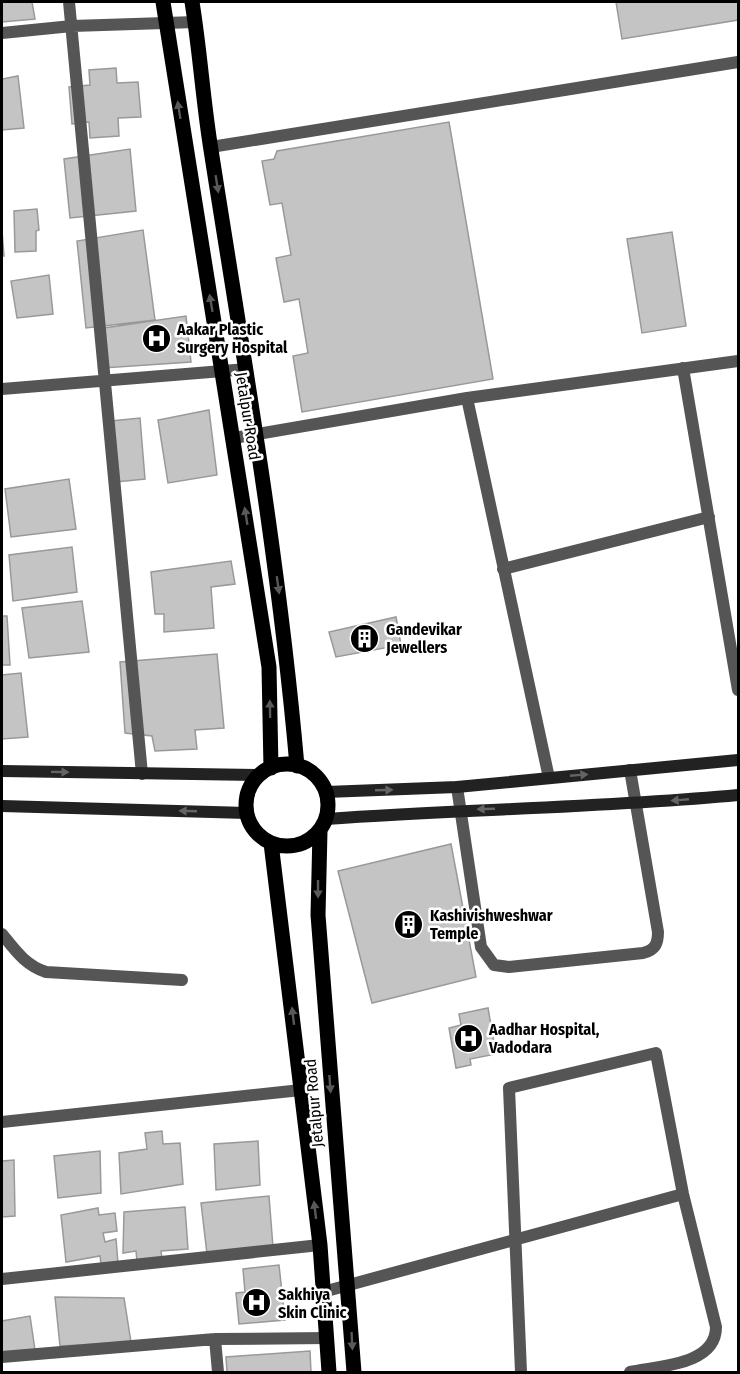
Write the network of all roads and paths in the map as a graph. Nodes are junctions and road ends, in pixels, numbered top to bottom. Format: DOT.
graph roads {
  1 [pos="69,2"];
  2 [pos="163,2"];
  3 [pos="192,2"];
  4 [pos="196,22"];
  5 [pos="165,24"];
  6 [pos="72,26"];
  7 [pos="2,33"];
  8 [pos="738,62"];
  9 [pos="211,147"];
  10 [pos="738,361"];
  11 [pos="683,368"];
  12 [pos="247,369"];
  13 [pos="223,372"];
  14 [pos="104,381"];
  15 [pos="2,389"];
  16 [pos="466,398"];
  17 [pos="257,435"];
  18 [pos="234,438"];
  19 [pos="709,517"];
  20 [pos="504,569"];
  21 [pos="738,690"];
  22 [pos="738,760"];
  23 [pos="297,766"];
  24 [pos="630,770"];
  25 [pos="2,771"];
  26 [pos="265,771"];
  27 [pos="142,774"];
  28 [pos="549,778"];
  29 [pos="457,787"];
  30 [pos="326,792"];
  31 [pos="738,795"];
  32 [pos="636,805"];
  33 [pos="2,806"];
  34 [pos="460,809"];
  35 [pos="247,813"];
  36 [pos="323,825"];
  37 [pos="271,843"];
  38 [pos="2,934"];
  39 [pos="182,980"];
  40 [pos="302,1090"];
  41 [pos="2,1122"];
  42 [pos="683,1194"];
  43 [pos="515,1241"];
  44 [pos="320,1245"];
  45 [pos="2,1279"];
  46 [pos="349,1286"];
  47 [pos="324,1292"];
  48 [pos="327,1338"];
  49 [pos="215,1339"];
  50 [pos="2,1357"];
  51 [pos="218,1372"];
  52 [pos="330,1372"];
  53 [pos="354,1372"];
  54 [pos="521,1372"];
  55 [pos="630,1372"];
  1 -- 6 [label="street"];
  2 -- 5 [label="main road, Jetalpur Road"];
  3 -- 4 [label="main road, Jetalpur Road"];
  4 -- 5 [label="street"];
  4 -- 9 [label="main road, Jetalpur Road"];
  5 -- 6 [label="street"];
  13 -- 5 [label="main road, Jetalpur Road, one-way"];
  6 -- 7 [label="street"];
  6 -- 14 [label="street"];
  8 -- 9 [label="street"];
  9 -- 12 [label="main road, Jetalpur Road, one-way"];
  10 -- 11 [label="street"];
  11 -- 16 [label="street"];
  11 -- 19 [label="street"];
  12 -- 13 [label="street"];
  12 -- 17 [label="main road, Jetalpur Road"];
  13 -- 14 [label="street"];
  13 -- 18 [label="main road, Jetalpur Road"];
  14 -- 15 [label="street"];
  14 -- 27 [label="street"];
  16 -- 17 [label="street"];
  16 -- 20 [label="street"];
  17 -- 18 [label="street"];
  17 -- 23 [label="main road, Jetalpur Road, one-way"];
  26 -- 18 [label="main road, Jetalpur Road, one-way"];
  19 -- 20 [label="street"];
  19 -- 21 [label="street"];
  20 -- 28 [label="street"];
  22 -- 24 [label="main road"];
  23 -- 26 [label="main road"];
  23 -- 30 [label="main road"];
  28 -- 24 [label="main road, one-way"];
  24 -- 32 [label="street"];
  25 -- 27 [label="main road, one-way"];
  26 -- 27 [label="main road"];
  26 -- 35 [label="main road"];
  28 -- 29 [label="main road"];
  30 -- 29 [label="main road, one-way"];
  29 -- 34 [label="street"];
  30 -- 36 [label="main road"];
  31 -- 32 [label="main road, one-way"];
  32 -- 34 [label="main road, one-way"];
  32 -- 34 [label="street"];
  35 -- 33 [label="main road, one-way"];
  34 -- 36 [label="main road"];
  35 -- 37 [label="main road"];
  36 -- 37 [label="main road"];
  36 -- 46 [label="main road, Jetalpur Road, one-way"];
  40 -- 37 [label="main road, Jetalpur Road, one-way"];
  38 -- 39 [label="street"];
  40 -- 41 [label="street"];
  44 -- 40 [label="main road, Jetalpur Road, one-way"];
  42 -- 43 [label="street"];
  42 -- 43 [label="street"];
  42 -- 55 [label="street"];
  43 -- 46 [label="street"];
  43 -- 54 [label="street"];
  44 -- 45 [label="street"];
  44 -- 47 [label="main road, Jetalpur Road"];
  46 -- 47 [label="street"];
  46 -- 53 [label="main road, Jetalpur Road, one-way"];
  47 -- 48 [label="main road, Jetalpur Road"];
  48 -- 49 [label="street"];
  48 -- 52 [label="main road, Jetalpur Road"];
  49 -- 50 [label="street"];
  49 -- 51 [label="street"];
}
